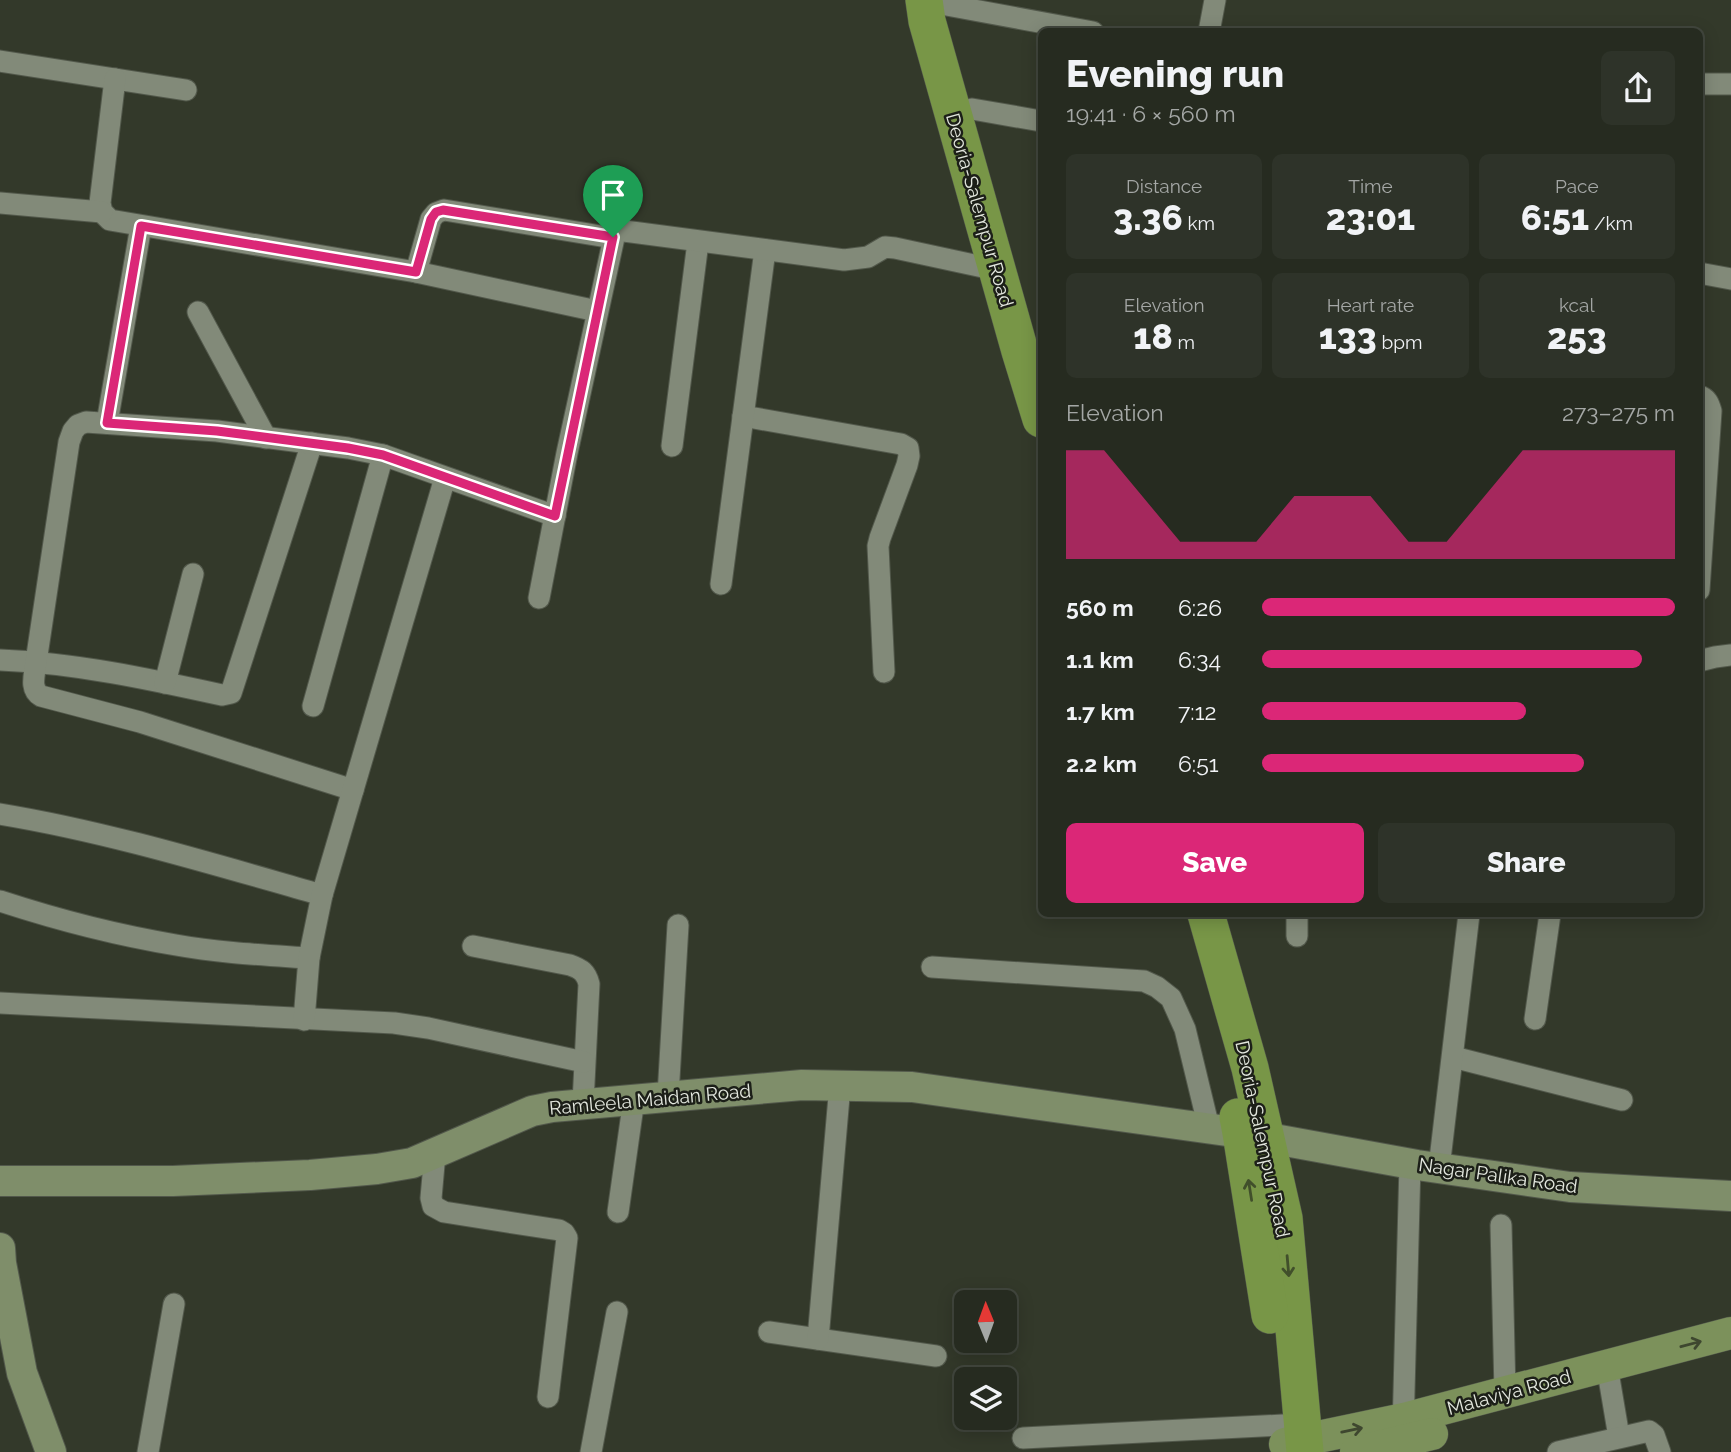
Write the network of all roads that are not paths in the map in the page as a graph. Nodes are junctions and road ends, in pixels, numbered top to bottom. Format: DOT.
graph roads {
  1 [pos="1215,0"];
  2 [pos="932,2"];
  3 [pos="1072,28"];
  4 [pos="1210,28"];
  5 [pos="0,61"];
  6 [pos="115,79"];
  7 [pos="1703,84"];
  8 [pos="1731,84"];
  9 [pos="186,90"];
  10 [pos="972,109"];
  11 [pos="1038,120"];
  12 [pos="0,203"];
  13 [pos="102,212"];
  14 [pos="141,226"];
  15 [pos="613,237"];
  16 [pos="698,242"];
  17 [pos="765,250"];
  18 [pos="997,270"];
  19 [pos="416,272"];
  20 [pos="1703,274"];
  21 [pos="1731,279"];
  22 [pos="597,311"];
  23 [pos="198,312"];
  24 [pos="1038,334"];
  25 [pos="1703,397"];
  26 [pos="1038,409"];
  27 [pos="743,416"];
  28 [pos="107,423"];
  29 [pos="266,438"];
  30 [pos="312,443"];
  31 [pos="672,446"];
  32 [pos="383,455"];
  33 [pos="444,478"];
  34 [pos="1703,512"];
  35 [pos="555,516"];
  36 [pos="193,574"];
  37 [pos="721,584"];
  38 [pos="539,598"];
  39 [pos="1731,655"];
  40 [pos="0,660"];
  41 [pos="1703,660"];
  42 [pos="36,662"];
  43 [pos="884,672"];
  44 [pos="165,683"];
  45 [pos="313,706"];
  46 [pos="353,790"];
  47 [pos="0,814"];
  48 [pos="322,895"];
  49 [pos="0,901"];
  50 [pos="1185,917"];
  51 [pos="1207,917"];
  52 [pos="1297,917"];
  53 [pos="1469,917"];
  54 [pos="1550,917"];
  55 [pos="678,925"];
  56 [pos="1297,936"];
  57 [pos="473,946"];
  58 [pos="309,958"];
  59 [pos="932,967"];
  60 [pos="0,1003"];
  61 [pos="1535,1019"];
  62 [pos="304,1020"];
  63 [pos="1453,1057"];
  64 [pos="584,1062"];
  65 [pos="840,1085"];
  66 [pos="668,1096"];
  67 [pos="634,1099"];
  68 [pos="1622,1100"];
  69 [pos="583,1103"];
  70 [pos="1239,1133"];
  71 [pos="435,1153"];
  72 [pos="1410,1164"];
  73 [pos="1439,1168"];
  74 [pos="0,1181"];
  75 [pos="1731,1196"];
  76 [pos="618,1212"];
  77 [pos="1501,1226"];
  78 [pos="0,1248"];
  79 [pos="174,1304"];
  80 [pos="617,1312"];
  81 [pos="769,1332"];
  82 [pos="1731,1333"];
  83 [pos="818,1339"];
  84 [pos="1731,1355"];
  85 [pos="936,1356"];
  86 [pos="1609,1376"];
  87 [pos="1505,1392"];
  88 [pos="548,1397"];
  89 [pos="1403,1431"];
  90 [pos="1619,1437"];
  91 [pos="1023,1438"];
  92 [pos="1293,1443"];
  93 [pos="51,1452"];
  94 [pos="148,1452"];
  95 [pos="592,1452"];
  96 [pos="1356,1452"];
  97 [pos="1558,1452"];
  98 [pos="1660,1452"];
  1 -- 4 [label="street"];
  2 -- 3 [label="street"];
  2 -- 10 [label="highway, Deoria-Salempur Road"];
  2 -- 18 [label="highway, Deoria-Salempur Road"];
  5 -- 6 [label="street"];
  6 -- 9 [label="street"];
  6 -- 13 [label="street"];
  7 -- 8 [label="street"];
  10 -- 11 [label="street"];
  10 -- 24 [label="highway, Deoria-Salempur Road"];
  12 -- 13 [label="street"];
  13 -- 14 [label="street"];
  14 -- 19 [label="street"];
  14 -- 28 [label="street"];
  15 -- 16 [label="street"];
  15 -- 19 [label="street"];
  15 -- 22 [label="street"];
  16 -- 17 [label="street"];
  16 -- 31 [label="street"];
  17 -- 18 [label="street"];
  17 -- 27 [label="street"];
  18 -- 26 [label="highway, Deoria-Salempur Road"];
  19 -- 22 [label="street"];
  20 -- 21 [label="street"];
  22 -- 35 [label="street"];
  23 -- 29 [label="street"];
  25 -- 34 [label="street"];
  27 -- 37 [label="street"];
  27 -- 43 [label="street"];
  28 -- 29 [label="street"];
  28 -- 42 [label="street"];
  29 -- 30 [label="street"];
  30 -- 32 [label="street"];
  30 -- 44 [label="street"];
  32 -- 33 [label="street"];
  32 -- 45 [label="street"];
  33 -- 35 [label="street"];
  33 -- 46 [label="street"];
  35 -- 38 [label="street"];
  36 -- 44 [label="street"];
  39 -- 41 [label="street"];
  40 -- 42 [label="street"];
  42 -- 44 [label="street"];
  42 -- 46 [label="street"];
  46 -- 48 [label="street"];
  47 -- 48 [label="street"];
  48 -- 58 [label="street"];
  49 -- 58 [label="street"];
  50 -- 70 [label="highway, Deoria-Salempur Road"];
  51 -- 70 [label="highway, Deoria-Salempur Road"];
  52 -- 56 [label="street"];
  53 -- 63 [label="street"];
  54 -- 61 [label="street"];
  55 -- 66 [label="street"];
  57 -- 64 [label="street"];
  58 -- 62 [label="street"];
  59 -- 70 [label="street"];
  60 -- 62 [label="street"];
  62 -- 64 [label="street"];
  63 -- 68 [label="street"];
  63 -- 73 [label="street"];
  64 -- 69 [label="street"];
  65 -- 66 [label="street, Ramleela Maidan Road"];
  65 -- 70 [label="street, Ramleela Maidan Road"];
  65 -- 83 [label="street"];
  66 -- 67 [label="street, Ramleela Maidan Road"];
  67 -- 69 [label="street, Ramleela Maidan Road"];
  67 -- 76 [label="street"];
  69 -- 71 [label="street, Ramleela Maidan Road"];
  70 -- 72 [label="street, Nagar Palika Road"];
  70 -- 92 [label="highway, Deoria-Salempur Road"];
  71 -- 74 [label="street, Ramleela Maidan Road"];
  71 -- 88 [label="street"];
  72 -- 73 [label="street, Nagar Palika Road"];
  72 -- 89 [label="street"];
  73 -- 75 [label="street, Nagar Palika Road"];
  77 -- 87 [label="street"];
  78 -- 93 [label="street"];
  79 -- 94 [label="street"];
  80 -- 95 [label="street"];
  81 -- 83 [label="street"];
  86 -- 82 [label="main road, Malaviya Road, one-way"];
  83 -- 85 [label="street"];
  84 -- 86 [label="main road, Malaviya Road"];
  86 -- 87 [label="main road, Malaviya Road"];
  86 -- 89 [label="main road, Malaviya Road"];
  86 -- 90 [label="street"];
  87 -- 89 [label="main road, Malaviya Road"];
  92 -- 89 [label="main road, Malaviya Road, one-way"];
  89 -- 96 [label="main road, Malaviya Road"];
  90 -- 97 [label="street"];
  90 -- 98 [label="street"];
  91 -- 92 [label="street"];
}
